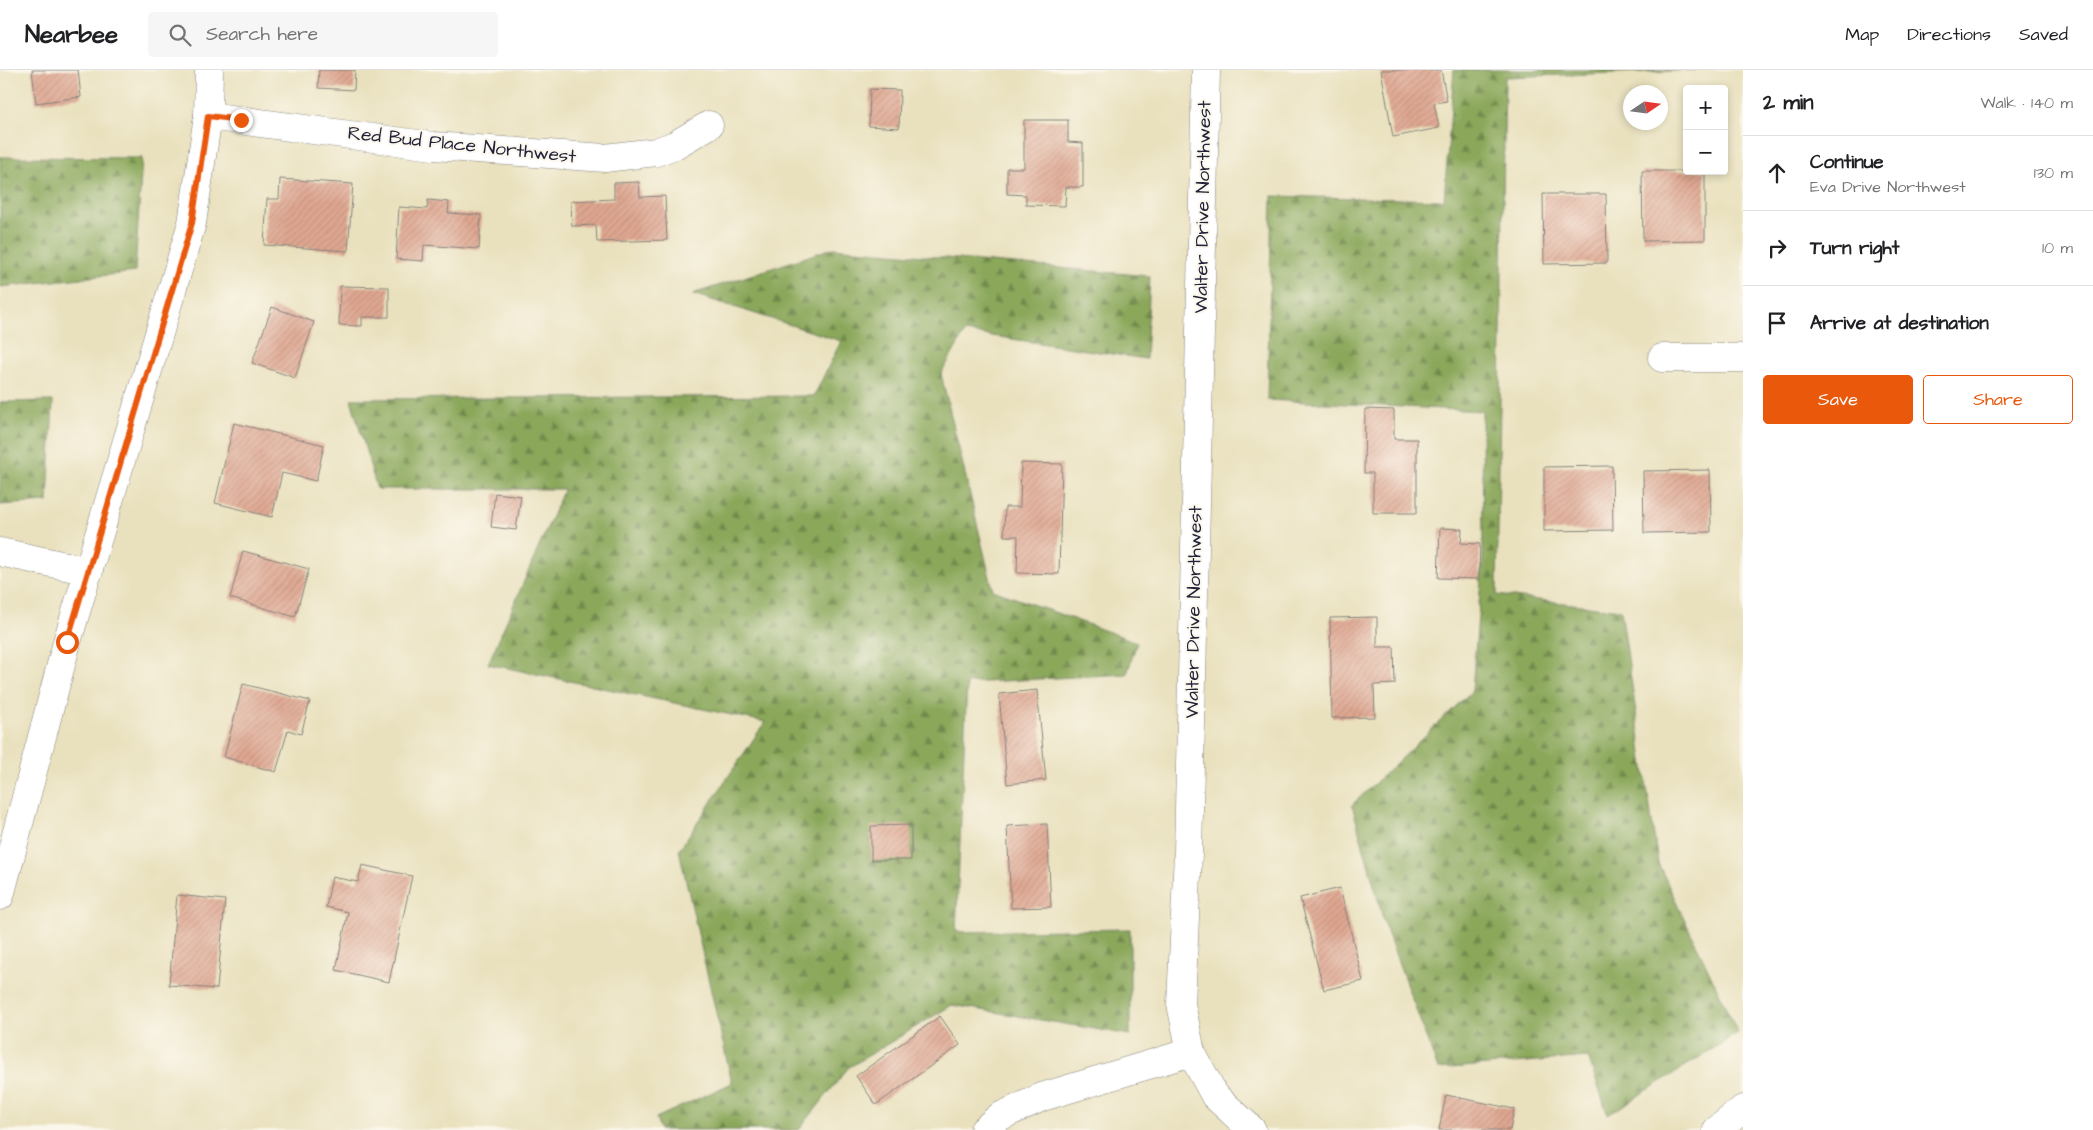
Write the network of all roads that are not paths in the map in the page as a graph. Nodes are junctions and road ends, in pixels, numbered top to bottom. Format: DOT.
graph roads {
  1 [pos="209,70"];
  2 [pos="1206,70"];
  3 [pos="208,116"];
  4 [pos="709,125"];
  5 [pos="1662,358"];
  6 [pos="1743,358"];
  7 [pos="0,552"];
  8 [pos="89,571"];
  9 [pos="0,896"];
  10 [pos="1191,1052"];
  11 [pos="1743,1109"];
  12 [pos="984,1130"];
  13 [pos="1252,1130"];
  14 [pos="1717,1130"];
  1 -- 3 [label="street"];
  2 -- 10 [label="street, Walter Drive Northwest"];
  3 -- 4 [label="street, Red Bud Place Northwest"];
  3 -- 8 [label="street"];
  5 -- 6 [label="street"];
  7 -- 8 [label="street"];
  8 -- 9 [label="street"];
  10 -- 12 [label="street"];
  10 -- 13 [label="street, Walter Drive Northwest"];
  11 -- 14 [label="street"];
}
